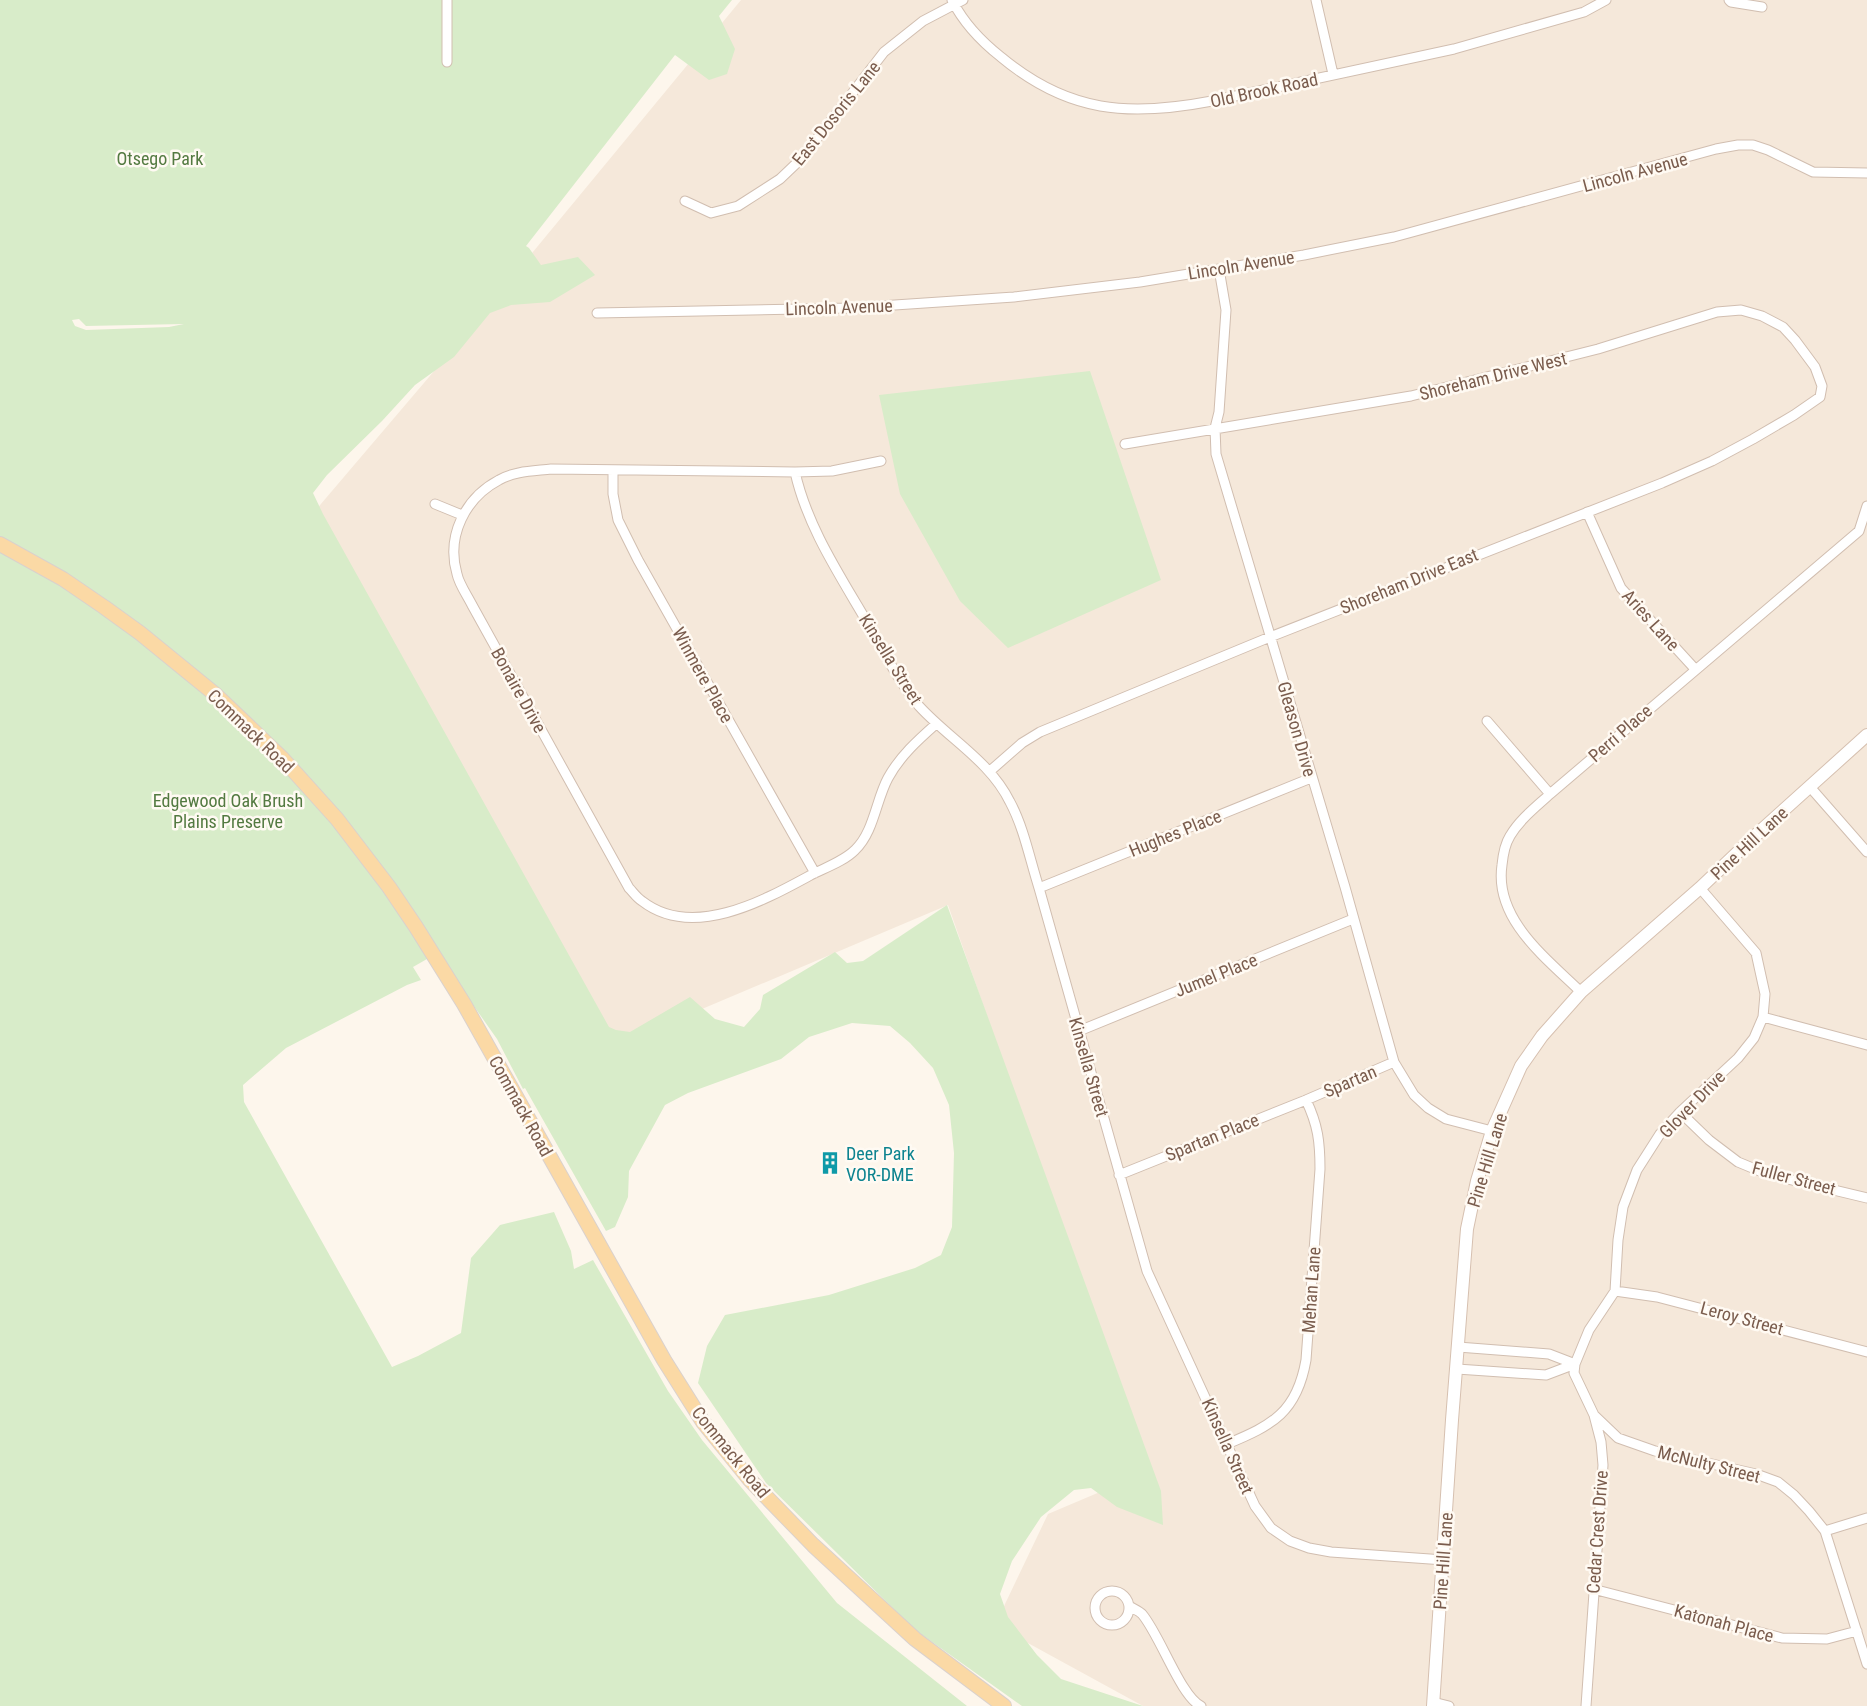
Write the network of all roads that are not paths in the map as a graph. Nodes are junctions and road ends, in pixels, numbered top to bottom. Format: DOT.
graph roads {
  1 [pos="447,0"];
  2 [pos="963,0"];
  3 [pos="1316,0"];
  4 [pos="1606,0"];
  5 [pos="1729,0"];
  6 [pos="953,3"];
  7 [pos="1762,7"];
  8 [pos="447,62"];
  9 [pos="1333,74"];
  10 [pos="1867,173"];
  11 [pos="685,201"];
  12 [pos="1219,270"];
  13 [pos="597,313"];
  14 [pos="1822,386"];
  15 [pos="1215,428"];
  16 [pos="1125,444"];
  17 [pos="881,461"];
  18 [pos="614,470"];
  19 [pos="795,472"];
  20 [pos="435,504"];
  21 [pos="1867,506"];
  22 [pos="1587,512"];
  23 [pos="462,515"];
  24 [pos="0,544"];
  25 [pos="1270,637"];
  26 [pos="1695,669"];
  27 [pos="1487,721"];
  28 [pos="936,724"];
  29 [pos="1867,736"];
  30 [pos="990,771"];
  31 [pos="1311,778"];
  32 [pos="1810,787"];
  33 [pos="1550,794"];
  34 [pos="1867,852"];
  35 [pos="815,873"];
  36 [pos="1039,888"];
  37 [pos="1700,888"];
  38 [pos="1354,919"];
  39 [pos="1581,992"];
  40 [pos="1762,1016"];
  41 [pos="1079,1031"];
  42 [pos="1867,1045"];
  43 [pos="1394,1062"];
  44 [pos="1306,1100"];
  45 [pos="1680,1112"];
  46 [pos="1492,1131"];
  47 [pos="1119,1175"];
  48 [pos="1867,1198"];
  49 [pos="1615,1291"];
  50 [pos="1458,1348"];
  51 [pos="1867,1352"];
  52 [pos="1575,1364"];
  53 [pos="1457,1369"];
  54 [pos="1594,1415"];
  55 [pos="1227,1444"];
  56 [pos="1867,1518"];
  57 [pos="1825,1531"];
  58 [pos="1444,1560"];
  59 [pos="1593,1589"];
  60 [pos="1129,1606"];
  61 [pos="1857,1631"];
  62 [pos="1867,1664"];
  63 [pos="1433,1704"];
  64 [pos="1004,1706"];
  65 [pos="1201,1706"];
  66 [pos="1449,1706"];
  67 [pos="1586,1706"];
  1 -- 8 [label="street"];
  2 -- 6 [label="street, East Dosoris Lane"];
  3 -- 9 [label="street"];
  4 -- 9 [label="street, Old Brook Road"];
  5 -- 7 [label="street"];
  6 -- 9 [label="street, Old Brook Road"];
  6 -- 11 [label="street, East Dosoris Lane"];
  10 -- 12 [label="street, Lincoln Avenue"];
  12 -- 13 [label="street, Lincoln Avenue"];
  12 -- 15 [label="street, Gleason Drive"];
  14 -- 15 [label="street, Shoreham Drive West"];
  14 -- 22 [label="street, Shoreham Drive East"];
  15 -- 16 [label="street, Shoreham Drive West"];
  15 -- 25 [label="street, Gleason Drive"];
  17 -- 19 [label="street, Bonaire Drive"];
  18 -- 19 [label="street, Bonaire Drive"];
  18 -- 23 [label="street, Bonaire Drive"];
  18 -- 35 [label="street, Winmere Place"];
  19 -- 28 [label="street, Kinsella Street"];
  20 -- 23 [label="street"];
  21 -- 26 [label="street, Perri Place"];
  22 -- 25 [label="street, Shoreham Drive East"];
  22 -- 26 [label="street, Aries Lane"];
  23 -- 35 [label="street, Bonaire Drive"];
  24 -- 64 [label="main road, Commack Road"];
  25 -- 30 [label="street, Shoreham Drive East"];
  25 -- 31 [label="street, Gleason Drive"];
  26 -- 33 [label="street, Perri Place"];
  27 -- 33 [label="street"];
  28 -- 30 [label="street, Kinsella Street"];
  28 -- 35 [label="street, Bonaire Drive"];
  29 -- 32 [label="street, Pine Hill Lane"];
  30 -- 36 [label="street, Kinsella Street"];
  31 -- 36 [label="street, Hughes Place"];
  31 -- 38 [label="street, Gleason Drive"];
  32 -- 34 [label="street"];
  32 -- 37 [label="street, Pine Hill Lane"];
  33 -- 39 [label="street, Perri Place"];
  36 -- 41 [label="street, Kinsella Street"];
  37 -- 39 [label="street, Pine Hill Lane"];
  37 -- 40 [label="street, Glover Drive"];
  38 -- 41 [label="street, Jumel Place"];
  38 -- 43 [label="street, Gleason Drive"];
  39 -- 46 [label="street, Pine Hill Lane"];
  40 -- 42 [label="street"];
  40 -- 45 [label="street, Glover Drive"];
  41 -- 47 [label="street, Kinsella Street"];
  43 -- 44 [label="street, Spartan"];
  43 -- 46 [label="street, Gleason Drive"];
  44 -- 47 [label="street, Spartan Place"];
  44 -- 55 [label="street, Mehan Lane"];
  45 -- 48 [label="street, Fuller Street"];
  45 -- 49 [label="street, Glover Drive"];
  46 -- 50 [label="street, Pine Hill Lane"];
  47 -- 55 [label="street, Kinsella Street"];
  49 -- 51 [label="street, Leroy Street"];
  49 -- 52 [label="street"];
  50 -- 52 [label="street"];
  50 -- 53 [label="street, Pine Hill Lane"];
  52 -- 53 [label="street"];
  52 -- 54 [label="street, Cedar Crest Drive"];
  53 -- 58 [label="street, Pine Hill Lane"];
  54 -- 57 [label="street, McNulty Street"];
  54 -- 59 [label="street, Cedar Crest Drive"];
  55 -- 58 [label="street, Kinsella Street"];
  56 -- 57 [label="street"];
  57 -- 61 [label="street, McNulty Street"];
  58 -- 63 [label="street, Pine Hill Lane"];
  59 -- 61 [label="street, Katonah Place"];
  59 -- 67 [label="street, Cedar Crest Drive"];
  60 -- 65 [label="street"];
  61 -- 62 [label="street, McNulty Street"];
  63 -- 66 [label="street"];
}
